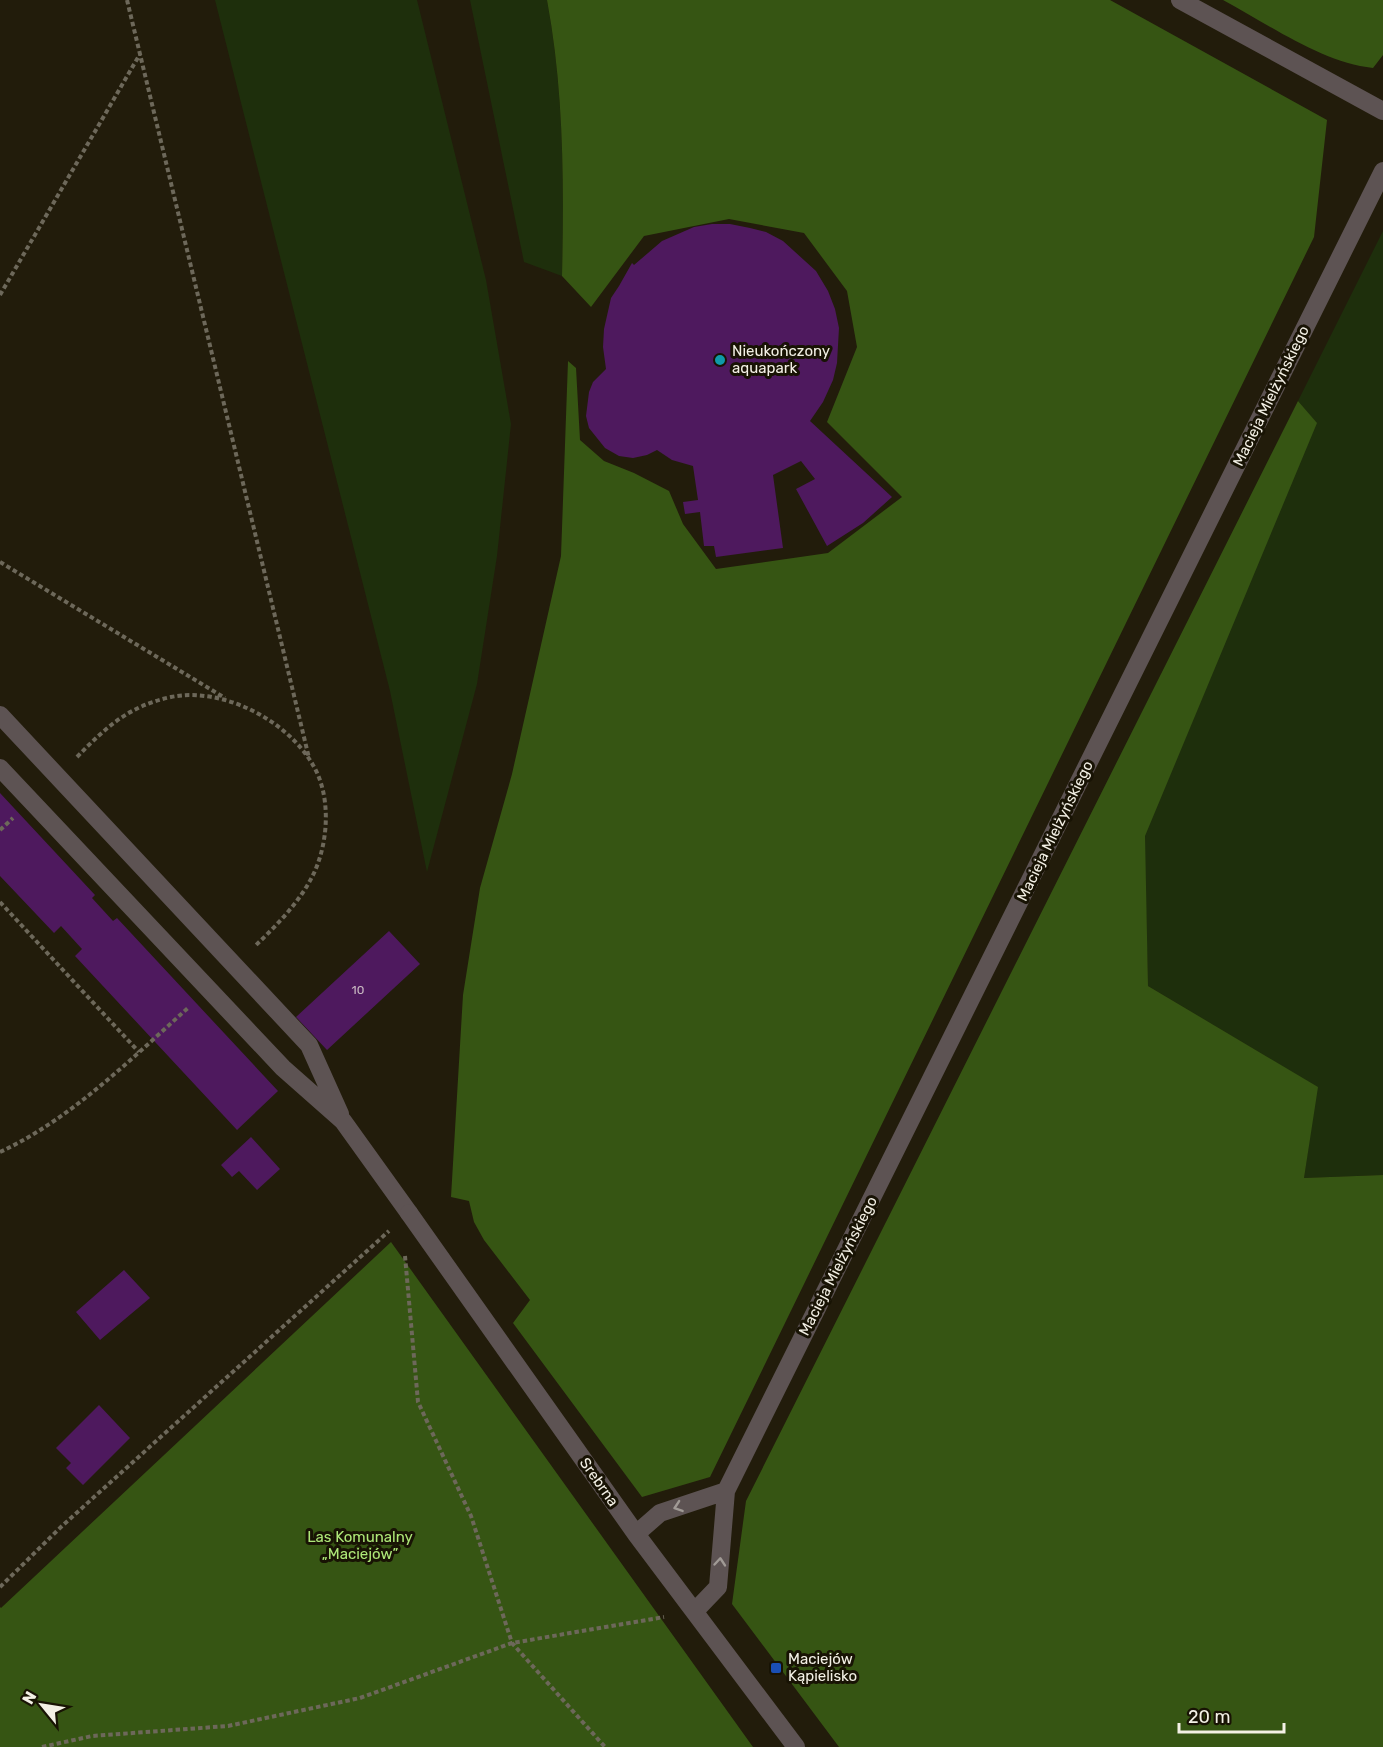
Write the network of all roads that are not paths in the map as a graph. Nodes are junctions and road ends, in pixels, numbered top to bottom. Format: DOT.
graph roads {
  1 [pos="1180,0"];
  2 [pos="1383,111"];
  3 [pos="1383,171"];
  4 [pos="0,715"];
  5 [pos="0,768"];
  6 [pos="344,1121"];
  7 [pos="726,1491"];
  8 [pos="636,1534"];
  9 [pos="695,1611"];
  10 [pos="796,1747"];
  1 -- 2 [label="street"];
  3 -- 7 [label="street, Macieja Mielżyńskiego"];
  4 -- 6 [label="street"];
  5 -- 6 [label="street"];
  6 -- 8 [label="street, Srebrna"];
  7 -- 8 [label="street, one-way"];
  9 -- 7 [label="street, Macieja Mielżyńskiego, one-way"];
  8 -- 9 [label="street, Srebrna"];
  9 -- 10 [label="street, Srebrna"];
}
